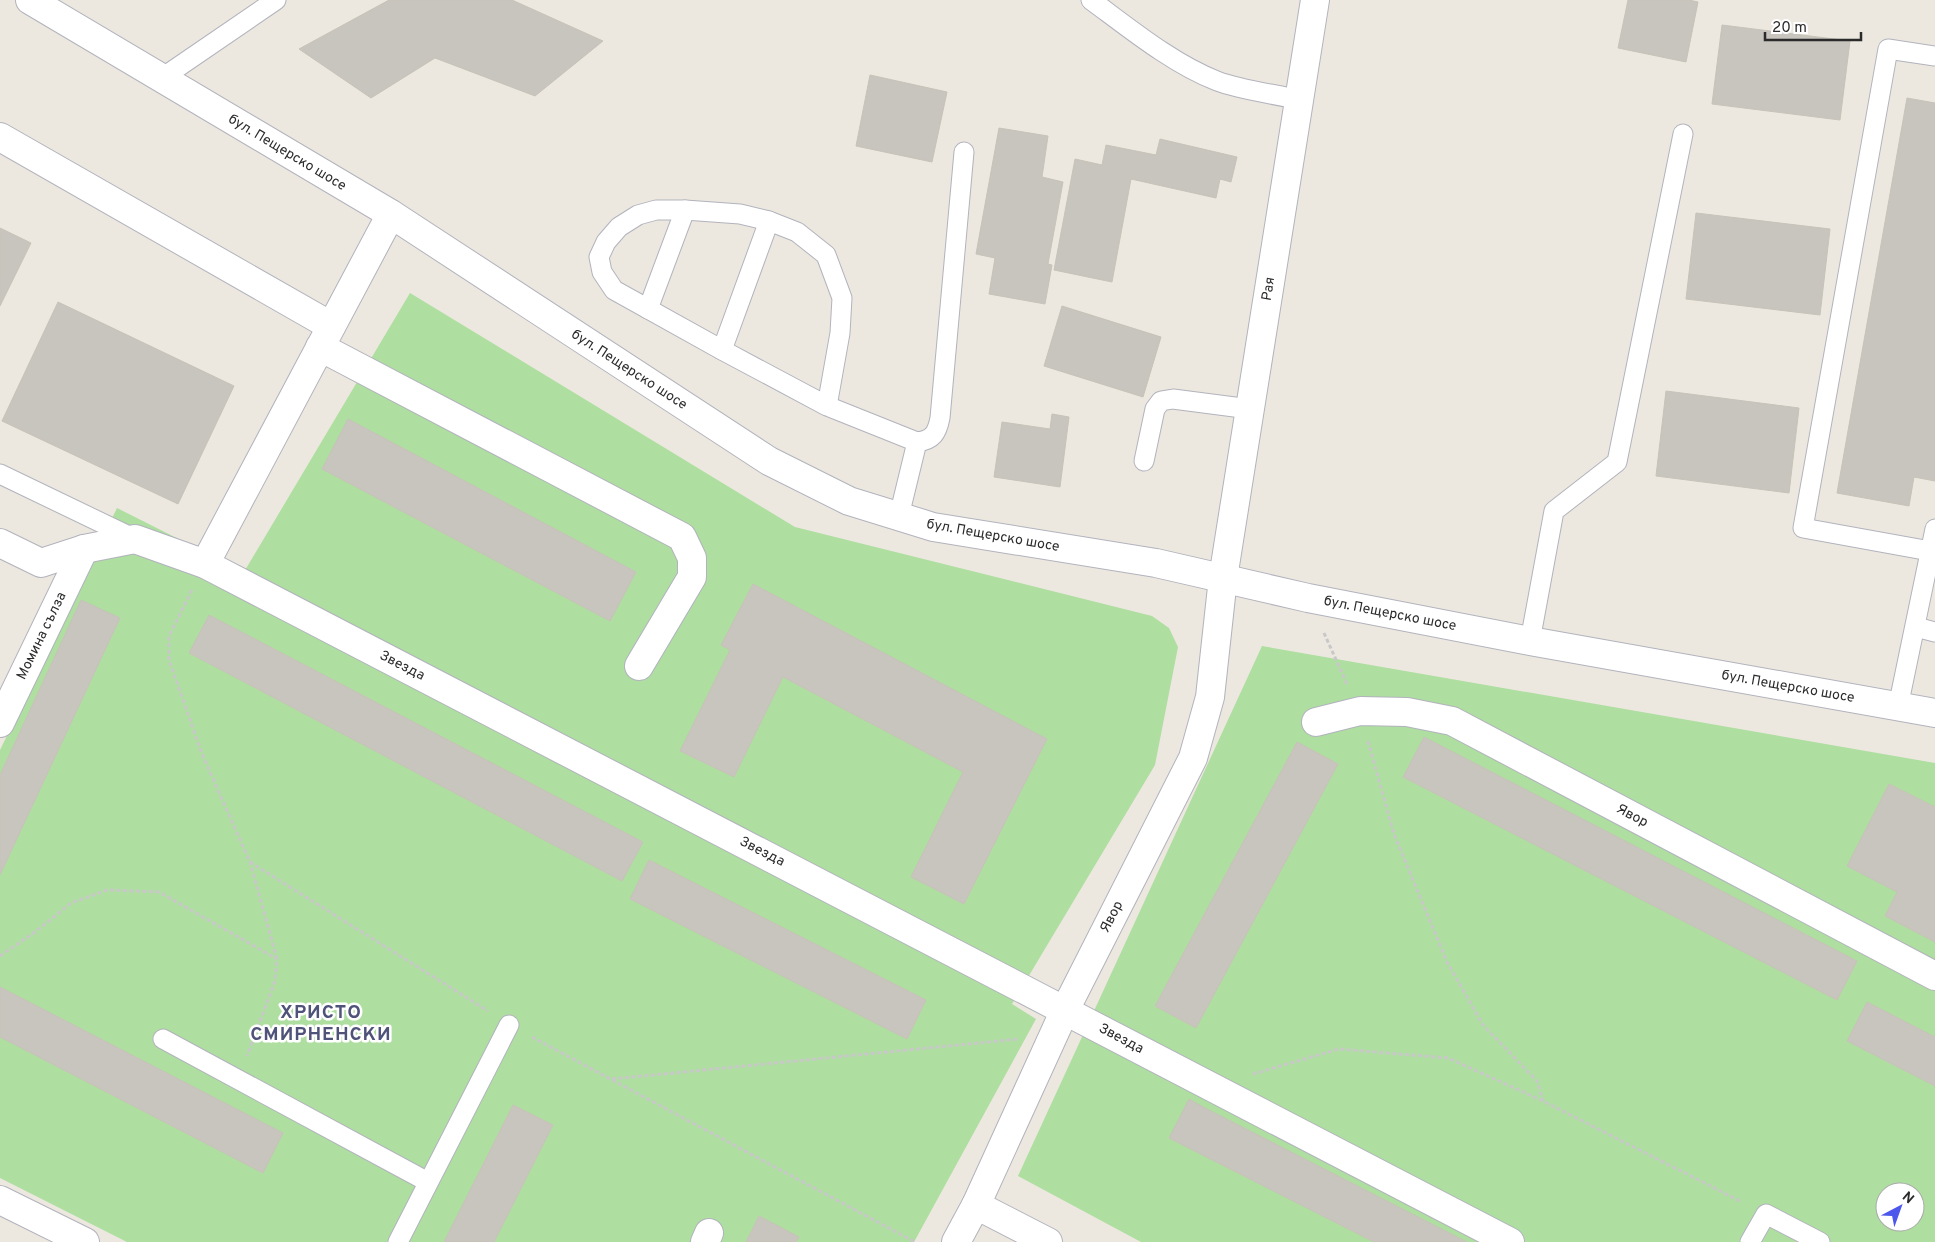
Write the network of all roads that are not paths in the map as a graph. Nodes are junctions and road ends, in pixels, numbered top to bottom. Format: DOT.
graph roads {
  1 [pos="30,0"];
  2 [pos="276,0"];
  3 [pos="1091,0"];
  4 [pos="1315,0"];
  5 [pos="1935,56"];
  6 [pos="162,78"];
  7 [pos="1300,100"];
  8 [pos="1684,134"];
  9 [pos="0,137"];
  10 [pos="964,152"];
  11 [pos="685,210"];
  12 [pos="391,214"];
  13 [pos="769,221"];
  14 [pos="648,308"];
  15 [pos="326,336"];
  16 [pos="722,350"];
  17 [pos="827,406"];
  18 [pos="1250,409"];
  19 [pos="917,442"];
  20 [pos="1144,461"];
  21 [pos="0,474"];
  22 [pos="899,516"];
  23 [pos="1935,529"];
  24 [pos="135,539"];
  25 [pos="0,543"];
  26 [pos="84,550"];
  27 [pos="1933,551"];
  28 [pos="205,564"];
  29 [pos="1223,578"];
  30 [pos="1916,627"];
  31 [pos="1935,632"];
  32 [pos="1530,641"];
  33 [pos="639,666"];
  34 [pos="1898,707"];
  35 [pos="1935,713"];
  36 [pos="1316,722"];
  37 [pos="0,723"];
  38 [pos="1935,976"];
  39 [pos="1065,1010"];
  40 [pos="509,1024"];
  41 [pos="163,1039"];
  42 [pos="428,1182"];
  43 [pos="0,1200"];
  44 [pos="976,1205"];
  45 [pos="72,1239"];
  46 [pos="398,1242"];
  47 [pos="956,1242"];
  48 [pos="1048,1242"];
  49 [pos="1510,1242"];
  50 [pos="1750,1242"];
  51 [pos="1820,1242"];
  1 -- 6 [label="street, бул. Пещерско шосе"];
  2 -- 6 [label="lane"];
  3 -- 7 [label="lane"];
  4 -- 7 [label="street, Рая"];
  5 -- 27 [label="lane"];
  6 -- 12 [label="street, бул. Пещерско шосе"];
  7 -- 18 [label="street, Рая"];
  8 -- 32 [label="lane"];
  9 -- 15 [label="street"];
  10 -- 19 [label="lane"];
  11 -- 13 [label="lane"];
  11 -- 14 [label="lane"];
  11 -- 14 [label="lane"];
  12 -- 15 [label="street"];
  12 -- 22 [label="street, бул. Пещерско шосе"];
  13 -- 16 [label="lane"];
  13 -- 17 [label="lane"];
  14 -- 16 [label="lane"];
  15 -- 28 [label="street"];
  15 -- 33 [label="street"];
  16 -- 17 [label="lane"];
  17 -- 19 [label="lane"];
  18 -- 20 [label="lane"];
  18 -- 29 [label="street, Рая"];
  19 -- 22 [label="lane"];
  21 -- 24 [label="lane"];
  22 -- 29 [label="street, бул. Пещерско шосе"];
  23 -- 27 [label="lane"];
  24 -- 26 [label="street"];
  24 -- 28 [label="street, Звезда"];
  25 -- 26 [label="street"];
  26 -- 37 [label="street, Момина сълза"];
  27 -- 30 [label="lane"];
  28 -- 39 [label="street, Звезда"];
  29 -- 32 [label="street, бул. Пещерско шосе"];
  29 -- 39 [label="street, Явор"];
  30 -- 31 [label="lane"];
  30 -- 34 [label="lane"];
  32 -- 34 [label="street, бул. Пещерско шосе"];
  34 -- 35 [label="street, бул. Пещерско шосе"];
  36 -- 38 [label="street, Явор"];
  39 -- 44 [label="street, Явор"];
  39 -- 49 [label="street, Звезда"];
  40 -- 42 [label="lane"];
  41 -- 42 [label="lane"];
  42 -- 46 [label="lane"];
  43 -- 45 [label="street"];
  44 -- 47 [label="street, Явор"];
  44 -- 48 [label="street"];
  50 -- 51 [label="lane"];
}
